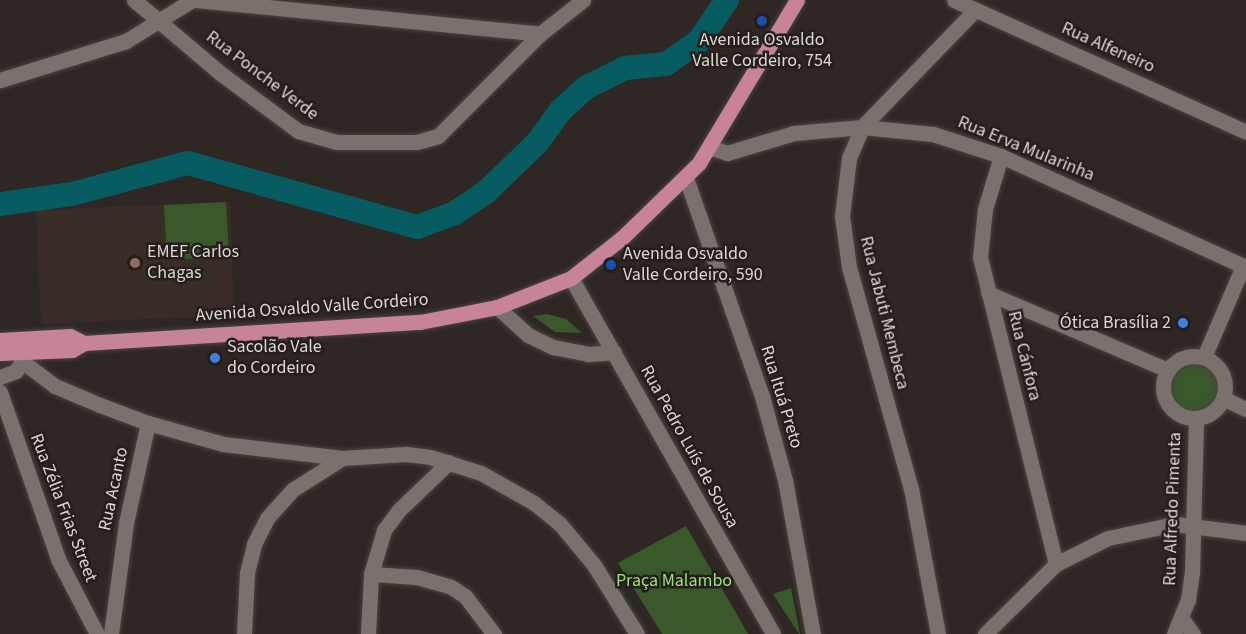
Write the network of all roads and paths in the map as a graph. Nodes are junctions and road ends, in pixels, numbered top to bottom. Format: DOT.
graph roads {
  1 [pos="134,0"];
  2 [pos="194,0"];
  3 [pos="583,0"];
  4 [pos="797,0"];
  5 [pos="954,0"];
  6 [pos="271,3"];
  7 [pos="975,10"];
  8 [pos="161,21"];
  9 [pos="540,34"];
  10 [pos="1,78"];
  11 [pos="862,127"];
  12 [pos="1246,132"];
  13 [pos="709,147"];
  14 [pos="1001,156"];
  15 [pos="686,178"];
  16 [pos="1245,267"];
  17 [pos="571,278"];
  18 [pos="988,293"];
  19 [pos="497,306"];
  20 [pos="0,340"];
  21 [pos="26,351"];
  22 [pos="614,352"];
  23 [pos="0,353"];
  24 [pos="1204,357"];
  25 [pos="1168,370"];
  26 [pos="0,377"];
  27 [pos="0,392"];
  28 [pos="1223,398"];
  29 [pos="1246,409"];
  30 [pos="1196,419"];
  31 [pos="148,423"];
  32 [pos="342,458"];
  33 [pos="449,462"];
  34 [pos="1192,523"];
  35 [pos="1246,533"];
  36 [pos="1056,564"];
  37 [pos="371,574"];
  38 [pos="1182,619"];
  39 [pos="492,633"];
  40 [pos="97,634"];
  41 [pos="111,634"];
  42 [pos="244,634"];
  43 [pos="368,634"];
  44 [pos="638,634"];
  45 [pos="773,634"];
  46 [pos="813,634"];
  47 [pos="938,634"];
  48 [pos="985,634"];
  49 [pos="1174,634"];
  50 [pos="1193,634"];
  1 -- 8 [label="street, Rua Ponche Verde"];
  2 -- 6 [label="street"];
  2 -- 8 [label="street"];
  3 -- 9 [label="street, Rua Ponche Verde"];
  4 -- 13 [label="main road, Avenida Osvaldo Valle Cordeiro"];
  5 -- 7 [label="street, Rua Alfeneiro"];
  6 -- 9 [label="street"];
  7 -- 11 [label="street, Rua Jabuti Membeca"];
  7 -- 12 [label="street, Rua Alfeneiro"];
  8 -- 9 [label="street, Rua Ponche Verde"];
  8 -- 10 [label="street"];
  11 -- 13 [label="street, Rua Erva Mularinha"];
  11 -- 14 [label="street, Rua Erva Mularinha"];
  11 -- 47 [label="street, Rua Jabuti Membeca"];
  13 -- 15 [label="main road, Avenida Osvaldo Valle Cordeiro"];
  14 -- 16 [label="street, Rua Erva Mularinha"];
  14 -- 18 [label="street, Rua Cánfora"];
  15 -- 17 [label="main road, Avenida Osvaldo Valle Cordeiro"];
  15 -- 46 [label="street, Rua Ituá Preto"];
  16 -- 24 [label="street"];
  17 -- 19 [label="main road, Avenida Osvaldo Valle Cordeiro"];
  17 -- 22 [label="street, Rua Pedro Luís de Sousa"];
  18 -- 25 [label="street"];
  18 -- 36 [label="street, Rua Cánfora"];
  19 -- 21 [label="main road, Avenida Osvaldo Valle Cordeiro"];
  19 -- 22 [label="street"];
  20 -- 21 [label="main road, Avenida Osvaldo Valle Cordeiro"];
  21 -- 23 [label="main road, Avenida Osvaldo Valle Cordeiro"];
  21 -- 26 [label="street"];
  21 -- 31 [label="street"];
  22 -- 45 [label="street, Rua Pedro Luís de Sousa"];
  24 -- 25 [label="street"];
  24 -- 28 [label="street"];
  25 -- 30 [label="street"];
  27 -- 40 [label="street, Rua Zélia Frias Street"];
  28 -- 29 [label="street"];
  28 -- 30 [label="street"];
  30 -- 34 [label="street, Rua Alfredo Pimenta"];
  31 -- 32 [label="street"];
  31 -- 41 [label="street, Rua Acanto"];
  32 -- 33 [label="street"];
  32 -- 42 [label="street"];
  33 -- 37 [label="street"];
  33 -- 44 [label="street"];
  34 -- 35 [label="street"];
  34 -- 36 [label="street"];
  34 -- 38 [label="street, Rua Alfredo Pimenta"];
  36 -- 48 [label="street"];
  37 -- 39 [label="street"];
  37 -- 43 [label="street"];
  38 -- 49 [label="street, Rua Alfredo Pimenta"];
  38 -- 50 [label="street"];
}
